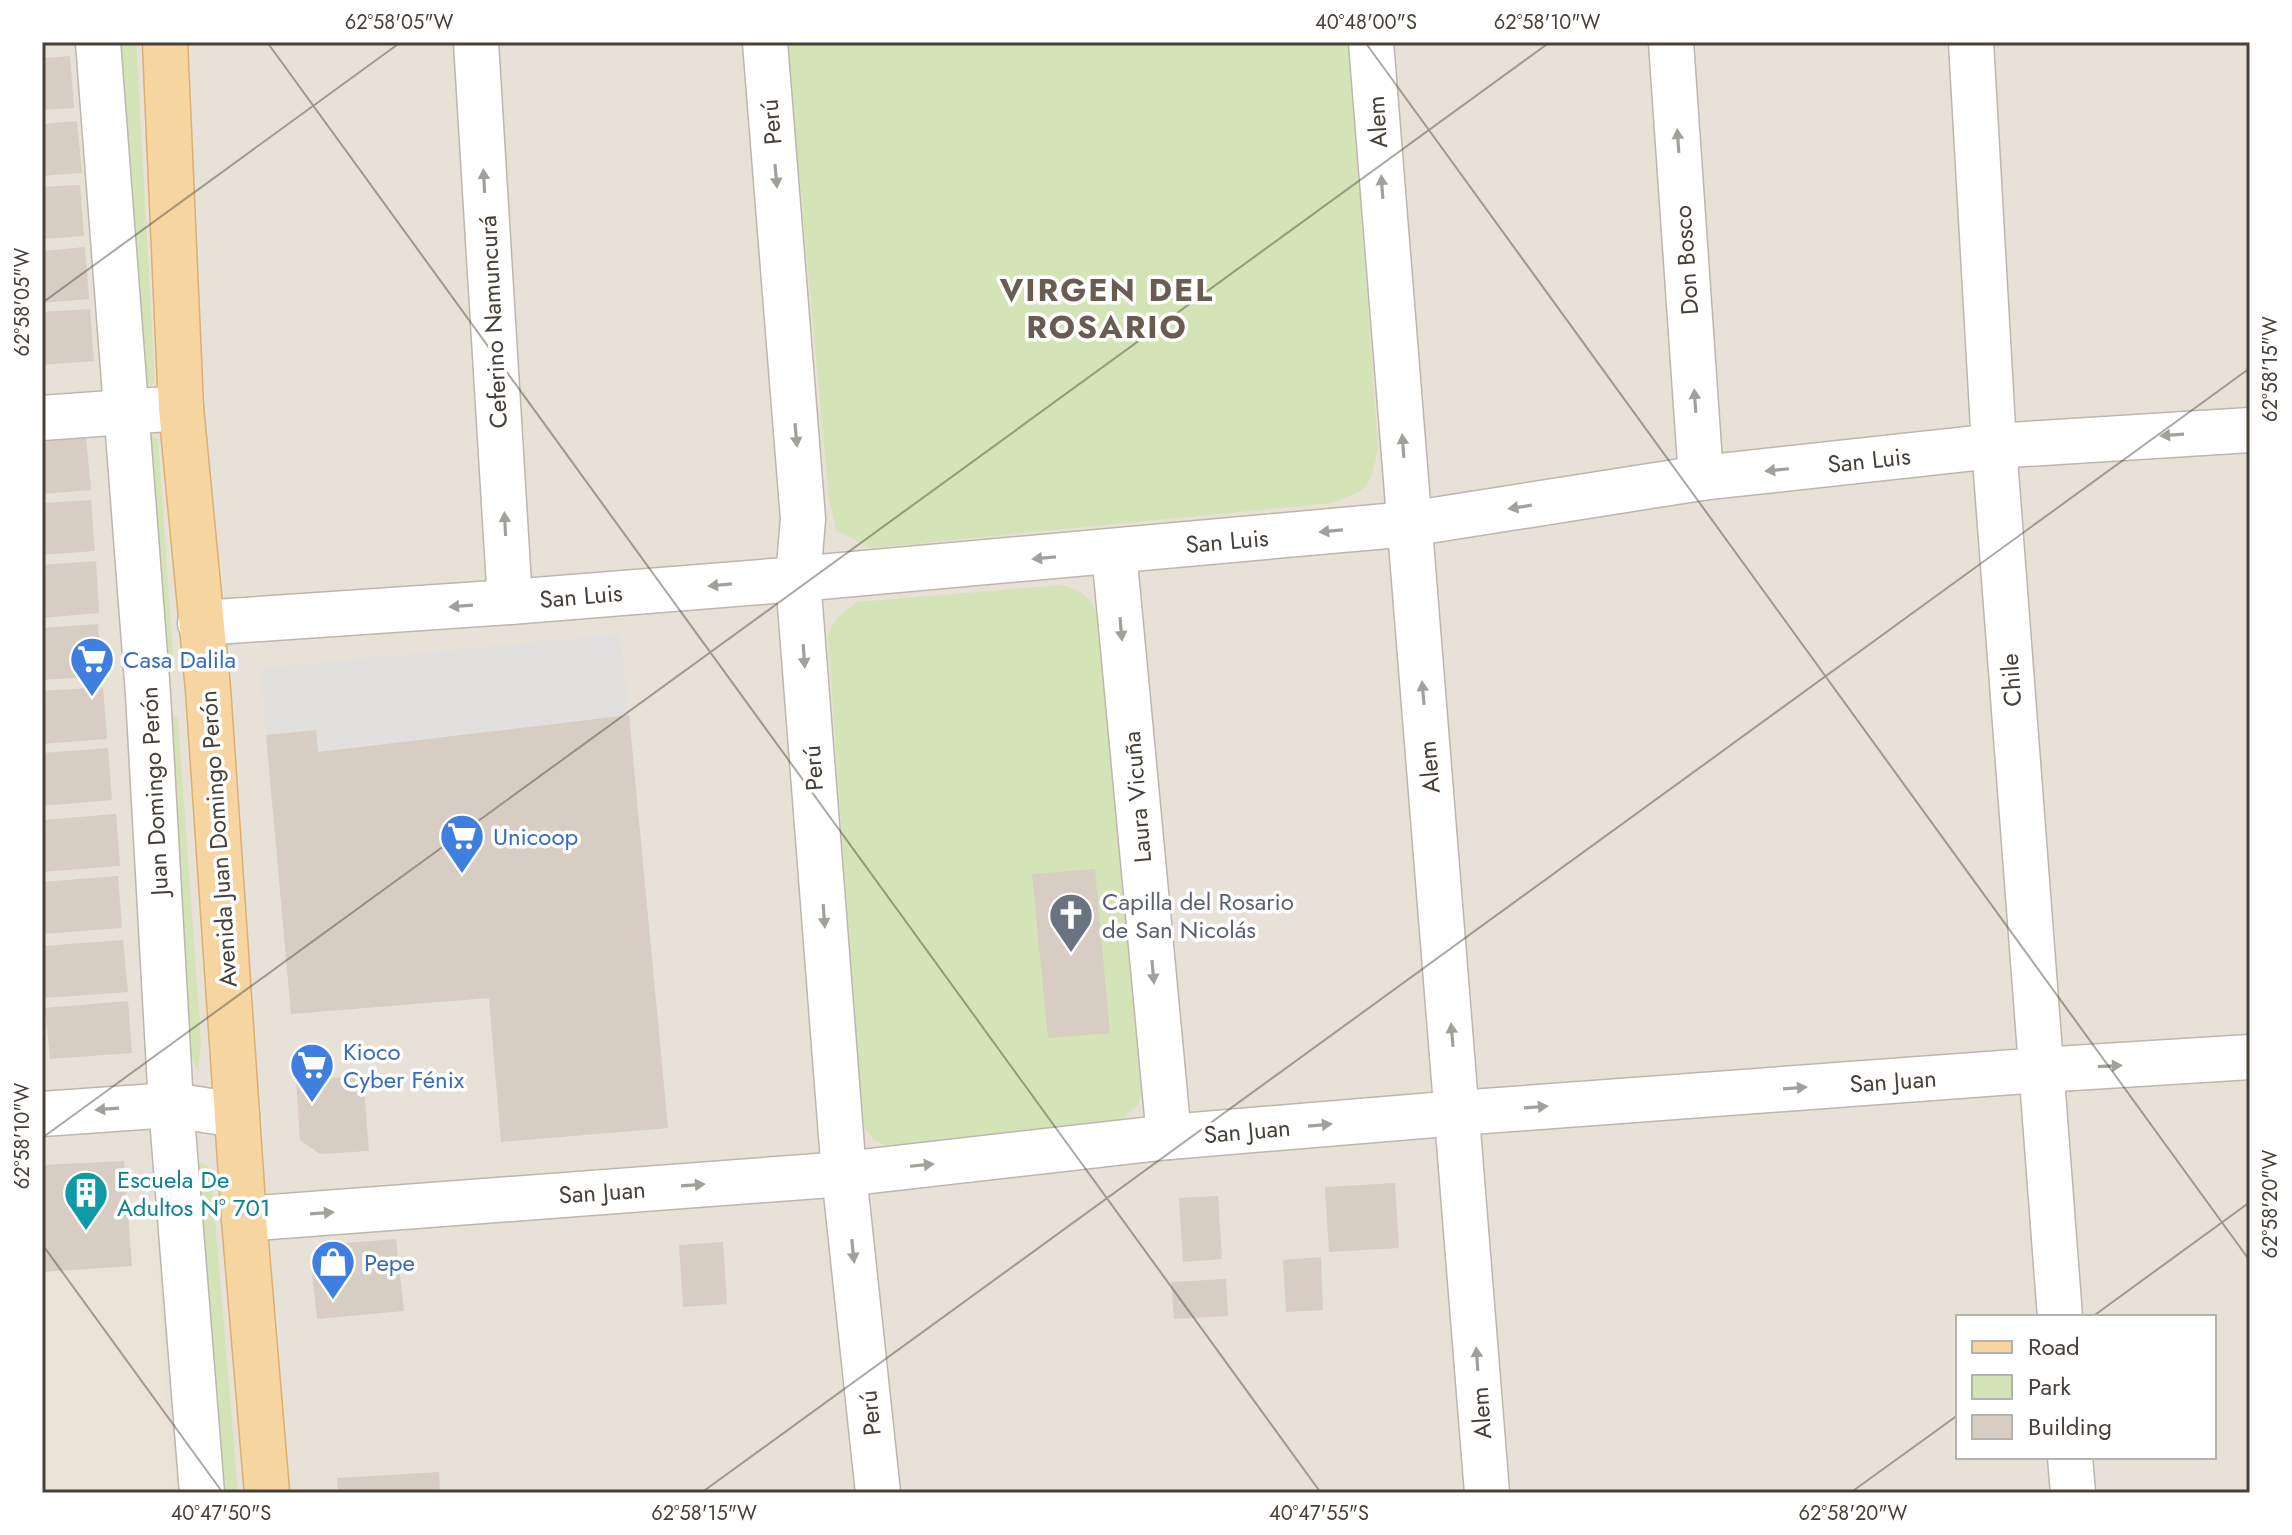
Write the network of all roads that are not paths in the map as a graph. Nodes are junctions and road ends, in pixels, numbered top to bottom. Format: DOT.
graph roads {
  1 [pos="98,42"];
  2 [pos="165,42"];
  3 [pos="476,42"];
  4 [pos="765,42"];
  5 [pos="1371,42"];
  6 [pos="1671,42"];
  7 [pos="1971,42"];
  8 [pos="181,408"];
  9 [pos="125,412"];
  10 [pos="42,418"];
  11 [pos="2250,430"];
  12 [pos="1994,446"];
  13 [pos="1701,478"];
  14 [pos="1409,524"];
  15 [pos="1114,552"];
  16 [pos="798,579"];
  17 [pos="510,602"];
  18 [pos="200,623"];
  19 [pos="208,689"];
  20 [pos="148,694"];
  21 [pos="2250,1057"];
  22 [pos="2041,1070"];
  23 [pos="171,1105"];
  24 [pos="1458,1113"];
  25 [pos="42,1114"];
  26 [pos="237,1115"];
  27 [pos="1169,1137"];
  28 [pos="844,1174"];
  29 [pos="244,1219"];
  30 [pos="2060,1315"];
  31 [pos="2070,1459"];
  32 [pos="202,1493"];
  33 [pos="267,1493"];
  34 [pos="878,1493"];
  35 [pos="1487,1493"];
  36 [pos="2073,1493"];
  1 -- 9 [label="street, Juan Domingo Perón"];
  2 -- 8 [label="main road, Avenida Juan Domingo Perón"];
  17 -- 3 [label="street, Ceferino Namuncurá, one-way"];
  4 -- 16 [label="street, Perú, one-way"];
  14 -- 5 [label="street, Alem, one-way"];
  13 -- 6 [label="street, Don Bosco, one-way"];
  7 -- 12 [label="street, Chile"];
  8 -- 9 [label="street"];
  8 -- 18 [label="main road, Avenida Juan Domingo Perón"];
  9 -- 10 [label="street"];
  9 -- 20 [label="street, Juan Domingo Perón"];
  11 -- 12 [label="street, San Luis, one-way"];
  12 -- 13 [label="street, San Luis, one-way"];
  12 -- 22 [label="street, Chile"];
  13 -- 14 [label="street, San Luis, one-way"];
  14 -- 15 [label="street, San Luis, one-way"];
  24 -- 14 [label="street, Alem, one-way"];
  15 -- 16 [label="street, San Luis, one-way"];
  15 -- 27 [label="street, Laura Vicuña, one-way"];
  16 -- 17 [label="street, San Luis, one-way"];
  16 -- 28 [label="street, Perú, one-way"];
  17 -- 18 [label="street, San Luis, one-way"];
  18 -- 19 [label="main road, Avenida Juan Domingo Perón"];
  19 -- 20 [label="street"];
  19 -- 26 [label="main road, Avenida Juan Domingo Perón"];
  20 -- 23 [label="street, Juan Domingo Perón"];
  22 -- 21 [label="street, San Juan, one-way"];
  24 -- 22 [label="street, San Juan, one-way"];
  22 -- 30 [label="street, Chile"];
  23 -- 25 [label="street, one-way"];
  23 -- 26 [label="street"];
  23 -- 32 [label="street, Juan Domingo Perón"];
  27 -- 24 [label="street, San Juan, one-way"];
  35 -- 24 [label="street, Alem, one-way"];
  26 -- 29 [label="main road, Avenida Juan Domingo Perón"];
  28 -- 27 [label="street, San Juan, one-way"];
  29 -- 28 [label="street, San Juan, one-way"];
  28 -- 34 [label="street, Perú, one-way"];
  29 -- 33 [label="main road, Avenida Juan Domingo Perón"];
  31 -- 36 [label="street"];
}
